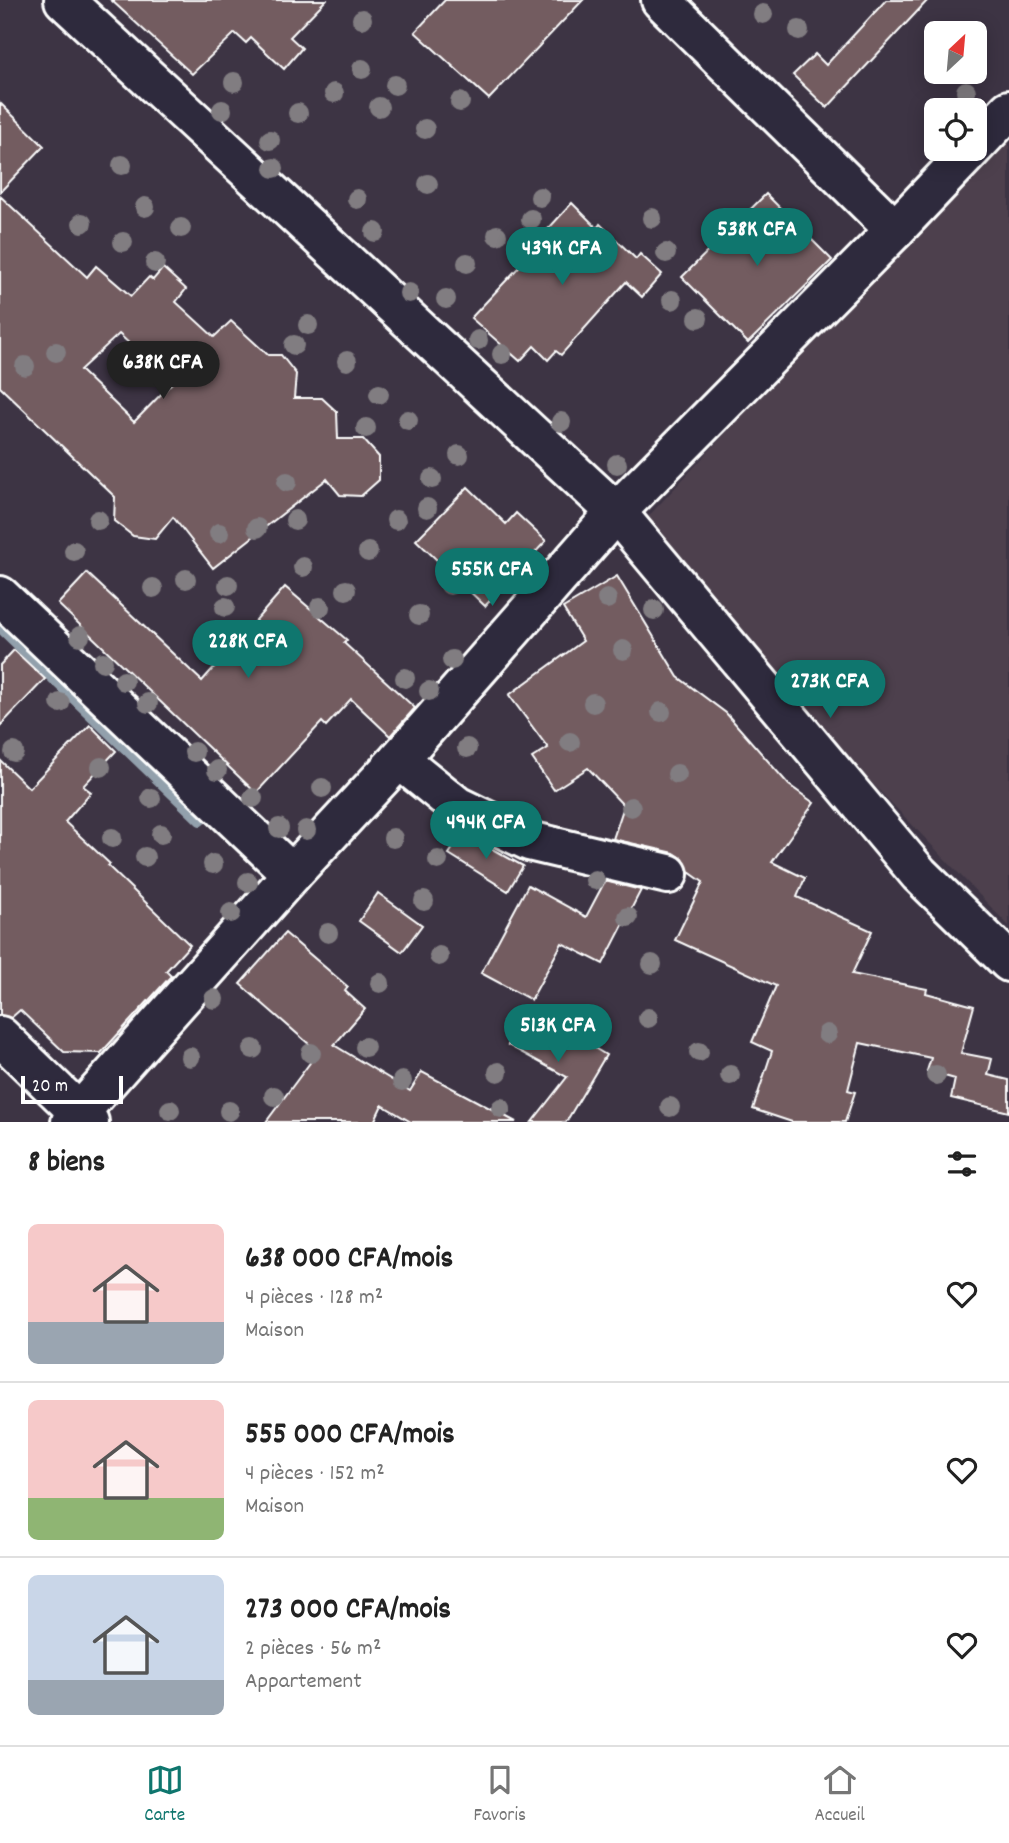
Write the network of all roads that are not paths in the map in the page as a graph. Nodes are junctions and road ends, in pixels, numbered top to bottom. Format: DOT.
graph roads {
  1 [pos="64,0"];
  2 [pos="661,0"];
  3 [pos="1009,110"];
  4 [pos="987,133"];
  5 [pos="960,161"];
  6 [pos="895,230"];
  7 [pos="616,512"];
  8 [pos="0,596"];
  9 [pos="399,759"];
  10 [pos="292,874"];
  11 [pos="668,874"];
  12 [pos="1009,962"];
  13 [pos="0,1036"];
  14 [pos="80,1119"];
  1 -- 7 [label="street"];
  2 -- 6 [label="street"];
  3 -- 4 [label="street"];
  5 -- 6 [label="street"];
  6 -- 7 [label="street"];
  7 -- 9 [label="street"];
  7 -- 12 [label="street"];
  8 -- 10 [label="street"];
  9 -- 10 [label="street"];
  9 -- 11 [label="street"];
  10 -- 14 [label="street"];
  13 -- 14 [label="street"];
}
